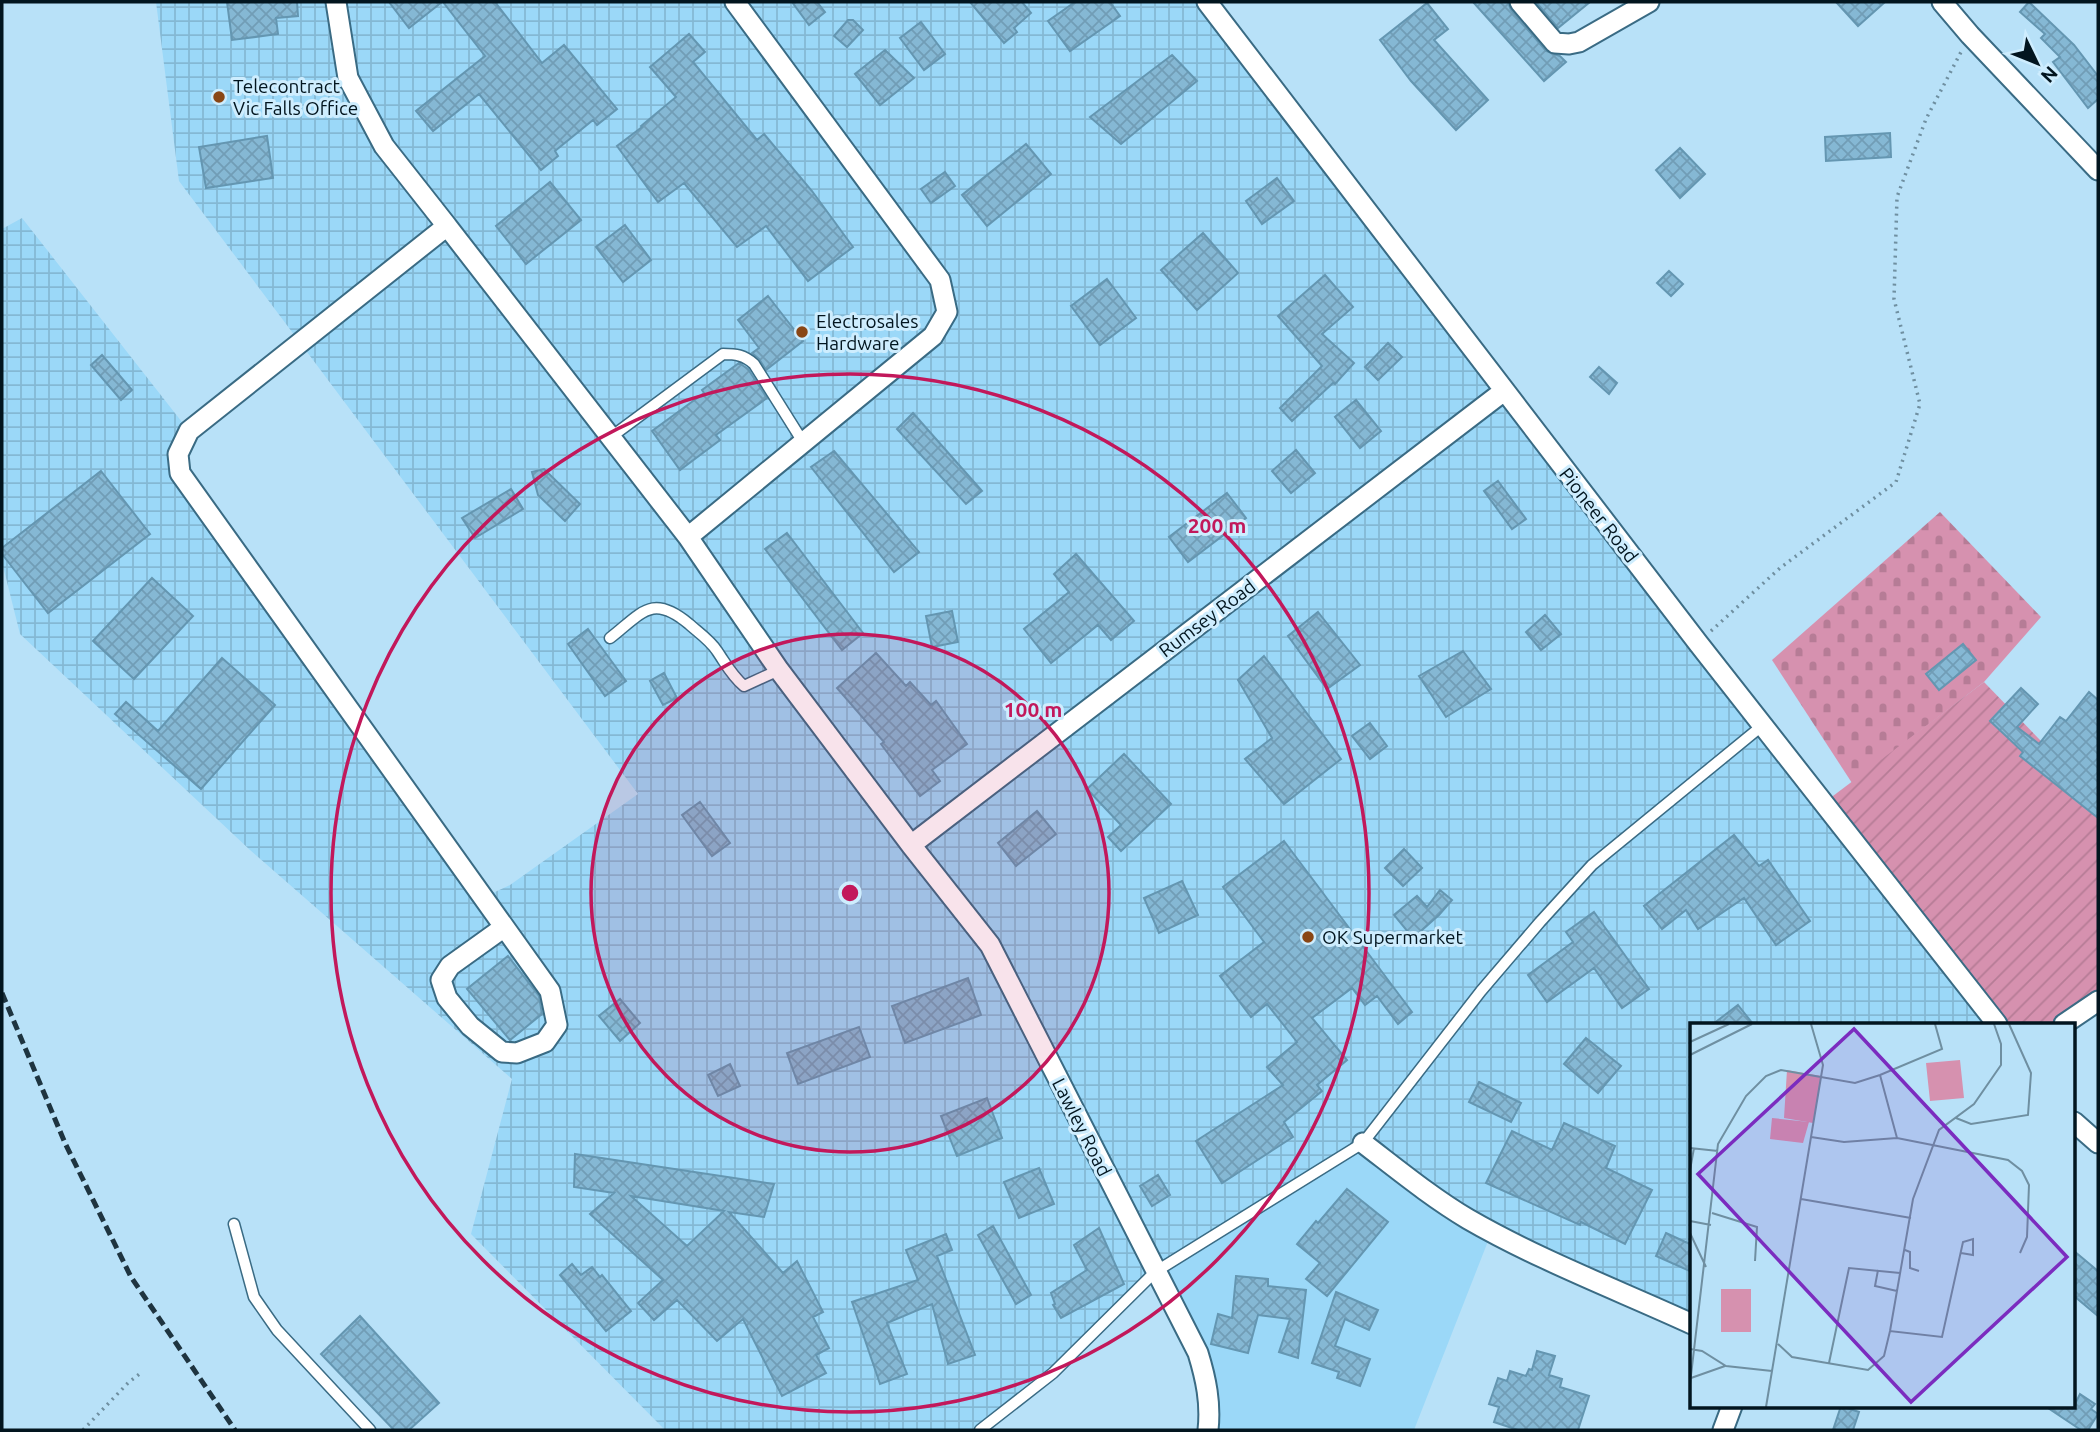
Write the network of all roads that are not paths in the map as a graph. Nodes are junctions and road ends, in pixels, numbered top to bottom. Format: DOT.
graph roads {
  1 [pos="336,2"];
  2 [pos="734,2"];
  3 [pos="1207,2"];
  4 [pos="1520,2"];
  5 [pos="1650,2"];
  6 [pos="1942,2"];
  7 [pos="2098,170"];
  8 [pos="447,226"];
  9 [pos="1504,391"];
  10 [pos="611,437"];
  11 [pos="803,442"];
  12 [pos="688,537"];
  13 [pos="610,638"];
  14 [pos="779,670"];
  15 [pos="1763,725"];
  16 [pos="911,845"];
  17 [pos="503,928"];
  18 [pos="2098,1001"];
  19 [pos="1996,1023"];
  20 [pos="2065,1023"];
  21 [pos="2076,1124"];
  22 [pos="1363,1143"];
  23 [pos="2098,1143"];
  24 [pos="234,1223"];
  25 [pos="1155,1272"];
  26 [pos="1690,1323"];
  27 [pos="1731,1408"];
  28 [pos="370,1430"];
  29 [pos="980,1430"];
  30 [pos="1208,1430"];
  31 [pos="1723,1430"];
  1 -- 8 [label="street, Lawley Road"];
  2 -- 11 [label="street"];
  3 -- 9 [label="street, Pioneer Road"];
  4 -- 5 [label="street"];
  6 -- 7 [label="street"];
  8 -- 10 [label="street, Lawley Road"];
  8 -- 17 [label="street"];
  9 -- 15 [label="street, Pioneer Road"];
  9 -- 16 [label="street, Rumsey Road"];
  10 -- 11 [label="lane"];
  10 -- 12 [label="street, Lawley Road"];
  11 -- 12 [label="street"];
  12 -- 14 [label="street, Lawley Road"];
  13 -- 14 [label="lane"];
  14 -- 16 [label="street, Lawley Road"];
  15 -- 19 [label="street, Pioneer Road"];
  15 -- 22 [label="lane"];
  16 -- 25 [label="street, Lawley Road"];
  17 -- 17 [label="street"];
  18 -- 20 [label="street"];
  21 -- 23 [label="street"];
  22 -- 25 [label="lane"];
  22 -- 26 [label="street"];
  24 -- 28 [label="lane"];
  25 -- 29 [label="lane"];
  25 -- 30 [label="street, Lawley Road"];
  27 -- 31 [label="street"];
}
